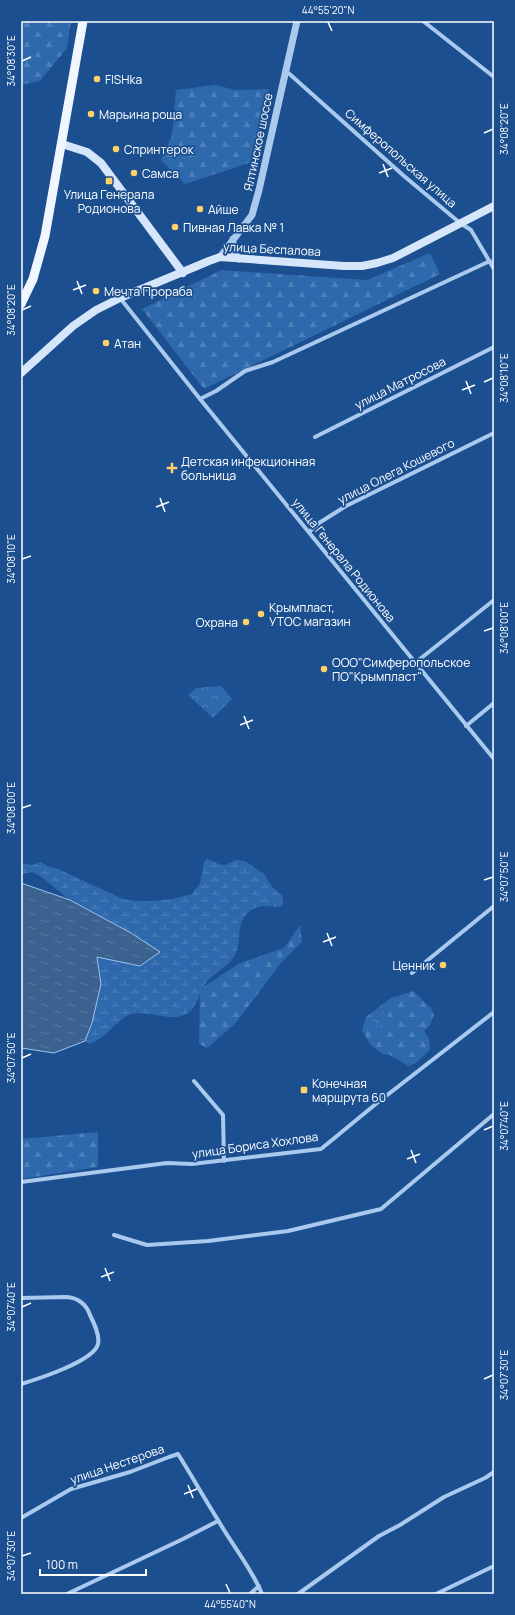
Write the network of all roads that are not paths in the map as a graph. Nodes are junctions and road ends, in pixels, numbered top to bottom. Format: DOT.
graph roads {
  1 [pos="83,21"];
  2 [pos="296,21"];
  3 [pos="423,21"];
  4 [pos="285,70"];
  5 [pos="494,76"];
  6 [pos="62,144"];
  7 [pos="494,206"];
  8 [pos="460,223"];
  9 [pos="233,239"];
  10 [pos="220,257"];
  11 [pos="239,259"];
  12 [pos="490,261"];
  13 [pos="494,269"];
  14 [pos="182,273"];
  15 [pos="120,298"];
  16 [pos="21,304"];
  17 [pos="494,347"];
  18 [pos="21,373"];
  19 [pos="200,399"];
  20 [pos="494,433"];
  21 [pos="315,437"];
  22 [pos="309,532"];
  23 [pos="494,600"];
  24 [pos="415,663"];
  25 [pos="494,703"];
  26 [pos="466,726"];
  27 [pos="494,759"];
  28 [pos="494,906"];
  29 [pos="412,973"];
  30 [pos="494,1012"];
  31 [pos="194,1081"];
  32 [pos="494,1114"];
  33 [pos="224,1161"];
  34 [pos="21,1182"];
  35 [pos="114,1235"];
  36 [pos="21,1298"];
  37 [pos="21,1384"];
  38 [pos="494,1472"];
  39 [pos="21,1518"];
  40 [pos="218,1521"];
  41 [pos="494,1566"];
  42 [pos="259,1586"];
  43 [pos="67,1594"];
  44 [pos="250,1594"];
  45 [pos="262,1594"];
  46 [pos="298,1594"];
  47 [pos="436,1594"];
  1 -- 6 [label="main road"];
  2 -- 4 [label="street, Ялтинское шоссе"];
  3 -- 5 [label="street"];
  4 -- 8 [label="street, Симферопольская улица"];
  4 -- 9 [label="street, Ялтинское шоссе"];
  6 -- 14 [label="main road"];
  6 -- 16 [label="main road"];
  7 -- 8 [label="main road, улица Беспалова"];
  8 -- 11 [label="main road, улица Беспалова"];
  8 -- 12 [label="street, Симферопольская улица"];
  9 -- 10 [label="street, Ялтинское шоссе"];
  9 -- 11 [label="street"];
  10 -- 11 [label="main road, улица Беспалова"];
  10 -- 14 [label="main road, улица Беспалова"];
  12 -- 13 [label="street, Симферопольская улица"];
  12 -- 19 [label="street"];
  14 -- 15 [label="main road, улица Беспалова"];
  15 -- 18 [label="main road, улица Беспалова"];
  15 -- 19 [label="street, улица Генерала Родионова"];
  17 -- 21 [label="street, улица Матросова"];
  19 -- 22 [label="street, улица Генерала Родионова"];
  20 -- 22 [label="street, улица Олега Кошевого"];
  22 -- 24 [label="street, улица Генерала Родионова"];
  23 -- 24 [label="street"];
  24 -- 26 [label="street, улица Генерала Родионова"];
  25 -- 26 [label="street"];
  26 -- 27 [label="street, улица Генерала Родионова"];
  28 -- 29 [label="street"];
  30 -- 33 [label="street, улица Бориса Хохлова"];
  31 -- 33 [label="street"];
  32 -- 35 [label="street"];
  33 -- 34 [label="street, улица Бориса Хохлова"];
  36 -- 37 [label="street"];
  38 -- 46 [label="street"];
  39 -- 40 [label="street, улица Нестерова"];
  40 -- 42 [label="street"];
  40 -- 43 [label="street"];
  41 -- 47 [label="street"];
  42 -- 44 [label="street"];
  42 -- 45 [label="street"];
}
